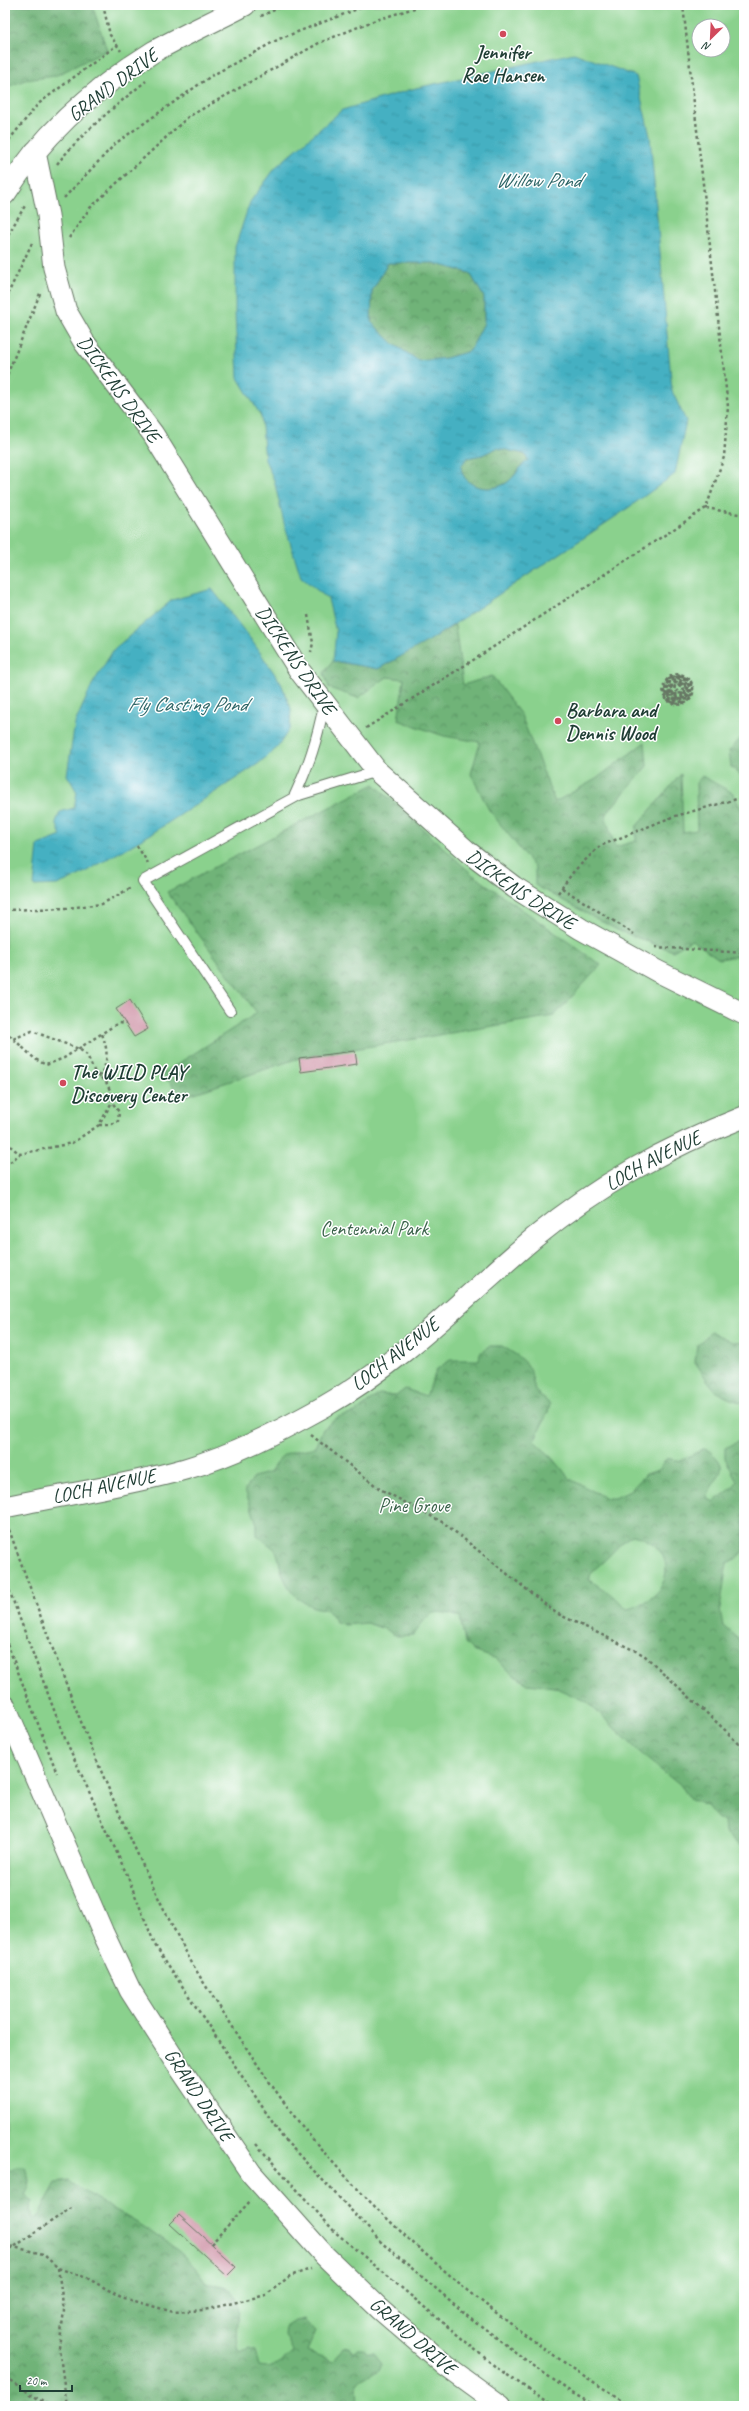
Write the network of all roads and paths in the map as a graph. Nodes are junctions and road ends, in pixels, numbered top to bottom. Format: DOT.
graph roads {
  1 [pos="103,5"];
  2 [pos="284,5"];
  3 [pos="368,5"];
  4 [pos="424,5"];
  5 [pos="683,5"];
  6 [pos="252,11"];
  7 [pos="117,45"];
  8 [pos="132,66"];
  9 [pos="147,80"];
  10 [pos="5,145"];
  11 [pos="35,152"];
  12 [pos="41,184"];
  13 [pos="5,194"];
  14 [pos="48,215"];
  15 [pos="5,240"];
  16 [pos="33,242"];
  17 [pos="54,268"];
  18 [pos="5,300"];
  19 [pos="5,380"];
  20 [pos="706,508"];
  21 [pos="744,515"];
  22 [pos="308,616"];
  23 [pos="304,676"];
  24 [pos="678,690"];
  25 [pos="665,700"];
  26 [pos="325,703"];
  27 [pos="351,737"];
  28 [pos="377,771"];
  29 [pos="294,797"];
  30 [pos="744,797"];
  31 [pos="137,846"];
  32 [pos="155,874"];
  33 [pos="143,881"];
  34 [pos="5,910"];
  35 [pos="639,938"];
  36 [pos="652,947"];
  37 [pos="744,953"];
  38 [pos="230,1011"];
  39 [pos="744,1014"];
  40 [pos="126,1024"];
  41 [pos="5,1031"];
  42 [pos="102,1034"];
  43 [pos="13,1039"];
  44 [pos="79,1049"];
  45 [pos="100,1076"];
  46 [pos="112,1102"];
  47 [pos="744,1117"];
  48 [pos="99,1125"];
  49 [pos="5,1142"];
  50 [pos="20,1154"];
  51 [pos="5,1166"];
  52 [pos="295,1422"];
  53 [pos="5,1507"];
  54 [pos="5,1520"];
  55 [pos="5,1579"];
  56 [pos="5,1638"];
  57 [pos="5,1706"];
  58 [pos="744,1750"];
  59 [pos="59,1780"];
  60 [pos="252,2138"];
  61 [pos="263,2186"];
  62 [pos="71,2208"];
  63 [pos="211,2244"];
  64 [pos="5,2245"];
  65 [pos="11,2248"];
  66 [pos="5,2252"];
  67 [pos="325,2256"];
  68 [pos="58,2268"];
  69 [pos="5,2377"];
  70 [pos="50,2406"];
  71 [pos="67,2406"];
  72 [pos="501,2406"];
  73 [pos="553,2406"];
  74 [pos="596,2406"];
  75 [pos="632,2406"];
  1 -- 7 [label="path"];
  2 -- 6 [label="path"];
  3 -- 14 [label="path"];
  4 -- 17 [label="path"];
  5 -- 20 [label="path"];
  6 -- 8 [label="street, GRAND DRIVE"];
  7 -- 8 [label="path"];
  7 -- 10 [label="path"];
  8 -- 11 [label="street, GRAND DRIVE"];
  9 -- 12 [label="path"];
  11 -- 12 [label="street, DICKENS DRIVE"];
  11 -- 13 [label="street, GRAND DRIVE"];
  12 -- 14 [label="street, DICKENS DRIVE"];
  12 -- 15 [label="path"];
  14 -- 17 [label="street, DICKENS DRIVE"];
  16 -- 18 [label="path"];
  17 -- 19 [label="path"];
  17 -- 23 [label="street, DICKENS DRIVE"];
  20 -- 21 [label="path"];
  20 -- 27 [label="path"];
  22 -- 23 [label="path"];
  23 -- 26 [label="street, DICKENS DRIVE"];
  24 -- 25 [label="path"];
  26 -- 27 [label="street, DICKENS DRIVE"];
  26 -- 29 [label="lane"];
  27 -- 28 [label="street, DICKENS DRIVE"];
  28 -- 29 [label="lane"];
  28 -- 39 [label="street, DICKENS DRIVE"];
  29 -- 32 [label="lane"];
  30 -- 35 [label="path"];
  31 -- 32 [label="path"];
  32 -- 33 [label="lane"];
  33 -- 34 [label="path"];
  33 -- 38 [label="lane"];
  36 -- 37 [label="path"];
  40 -- 42 [label="path"];
  41 -- 43 [label="path"];
  42 -- 44 [label="path"];
  42 -- 45 [label="path"];
  43 -- 44 [label="path"];
  43 -- 44 [label="path"];
  44 -- 45 [label="path"];
  45 -- 46 [label="path"];
  46 -- 48 [label="path"];
  46 -- 48 [label="path"];
  47 -- 52 [label="street, LOCH AVENUE"];
  48 -- 50 [label="path"];
  49 -- 50 [label="path"];
  50 -- 51 [label="path"];
  52 -- 53 [label="street, LOCH AVENUE"];
  52 -- 58 [label="path"];
  54 -- 75 [label="path"];
  55 -- 74 [label="path"];
  56 -- 59 [label="path"];
  57 -- 61 [label="street, GRAND DRIVE"];
  60 -- 73 [label="path"];
  61 -- 63 [label="path"];
  61 -- 67 [label="street, GRAND DRIVE"];
  62 -- 65 [label="path"];
  64 -- 65 [label="path"];
  65 -- 66 [label="path"];
  65 -- 68 [label="path"];
  67 -- 68 [label="path"];
  67 -- 72 [label="street, GRAND DRIVE"];
  68 -- 71 [label="path"];
  69 -- 70 [label="path"];
}
